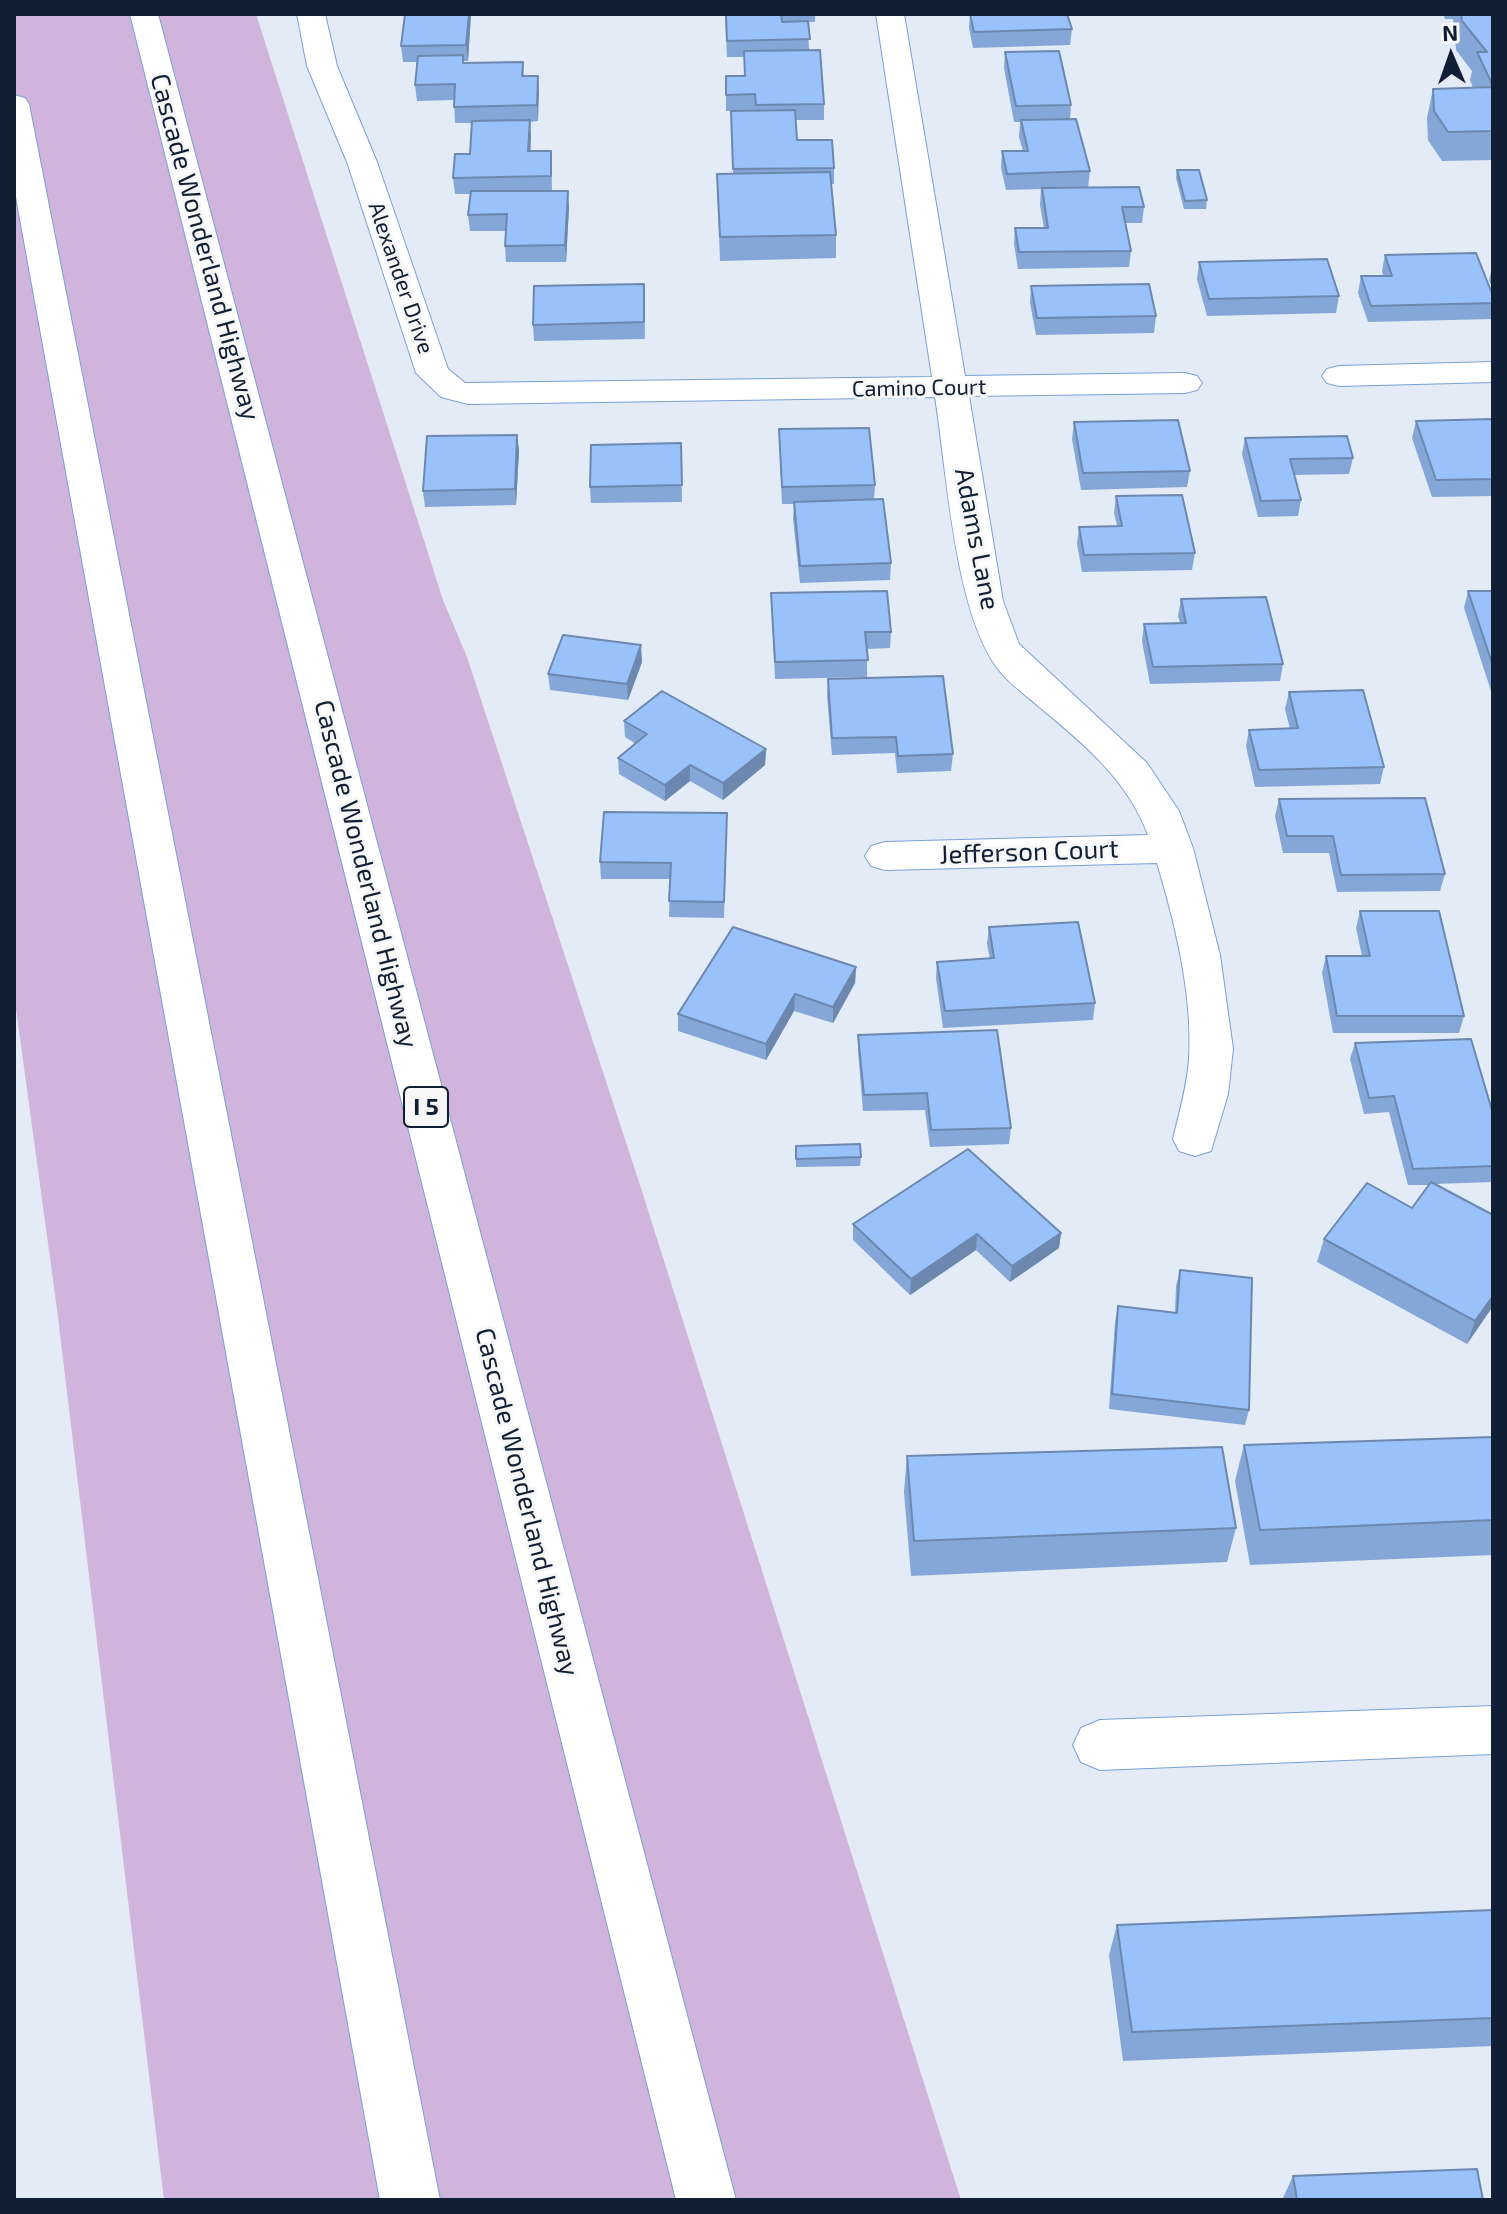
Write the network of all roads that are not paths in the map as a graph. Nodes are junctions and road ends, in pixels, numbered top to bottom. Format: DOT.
graph roads {
  1 [pos="144,14"];
  2 [pos="311,14"];
  3 [pos="890,14"];
  4 [pos="14,104"];
  5 [pos="1493,372"];
  6 [pos="1339,376"];
  7 [pos="1185,383"];
  8 [pos="949,388"];
  9 [pos="653,393"];
  10 [pos="1173,848"];
  11 [pos="885,856"];
  12 [pos="1195,1139"];
  13 [pos="1493,1730"];
  14 [pos="1100,1745"];
  15 [pos="410,2200"];
  16 [pos="706,2200"];
  1 -- 16 [label="main road, Cascade Wonderland Highway / I 5"];
  2 -- 9 [label="main road, Alexander Drive"];
  3 -- 8 [label="main road, Adams Lane"];
  4 -- 15 [label="main road"];
  5 -- 6 [label="main road"];
  7 -- 8 [label="main road, Camino Court"];
  8 -- 9 [label="main road, Camino Court"];
  8 -- 10 [label="main road, Adams Lane"];
  10 -- 11 [label="main road, Jefferson Court"];
  10 -- 12 [label="main road, Adams Lane"];
  13 -- 14 [label="main road"];
}
